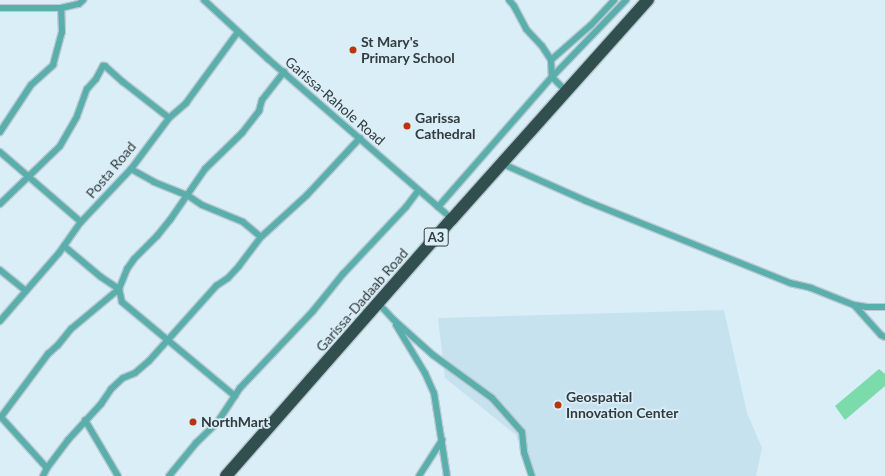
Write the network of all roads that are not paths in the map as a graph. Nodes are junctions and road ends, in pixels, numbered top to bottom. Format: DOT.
graph roads {
  1 [pos="83,0"];
  2 [pos="204,0"];
  3 [pos="509,0"];
  4 [pos="614,0"];
  5 [pos="626,0"];
  6 [pos="648,0"];
  7 [pos="0,8"];
  8 [pos="61,8"];
  9 [pos="238,32"];
  10 [pos="551,60"];
  11 [pos="284,72"];
  12 [pos="552,77"];
  13 [pos="566,92"];
  14 [pos="169,118"];
  15 [pos="0,132"];
  16 [pos="360,138"];
  17 [pos="0,152"];
  18 [pos="503,164"];
  19 [pos="131,169"];
  20 [pos="27,176"];
  21 [pos="418,191"];
  22 [pos="187,195"];
  23 [pos="0,204"];
  24 [pos="438,207"];
  25 [pos="452,219"];
  26 [pos="81,222"];
  27 [pos="261,237"];
  28 [pos="64,246"];
  29 [pos="0,270"];
  30 [pos="119,289"];
  31 [pos="26,291"];
  32 [pos="378,303"];
  33 [pos="854,305"];
  34 [pos="885,307"];
  35 [pos="394,320"];
  36 [pos="0,321"];
  37 [pos="885,337"];
  38 [pos="168,339"];
  39 [pos="235,396"];
  40 [pos="1,417"];
  41 [pos="85,420"];
  42 [pos="442,440"];
  43 [pos="47,468"];
  44 [pos="43,476"];
  45 [pos="118,476"];
  46 [pos="169,476"];
  47 [pos="226,476"];
  48 [pos="420,476"];
  49 [pos="447,476"];
  50 [pos="532,476"];
  1 -- 8 [label="street"];
  2 -- 9 [label="street, Garissa-Rahole Road"];
  3 -- 10 [label="street"];
  4 -- 10 [label="street"];
  5 -- 12 [label="street"];
  6 -- 13 [label="highway, Garissa-Dadaab Road / A3"];
  7 -- 8 [label="street"];
  8 -- 15 [label="street"];
  9 -- 11 [label="street, Garissa-Rahole Road"];
  9 -- 14 [label="street, Posta Road"];
  10 -- 12 [label="street"];
  11 -- 16 [label="street, Garissa-Rahole Road"];
  11 -- 22 [label="street"];
  12 -- 13 [label="street"];
  12 -- 24 [label="street"];
  13 -- 18 [label="highway, Garissa-Dadaab Road / A3"];
  14 -- 19 [label="street, Posta Road"];
  14 -- 20 [label="street"];
  16 -- 21 [label="street, Garissa-Rahole Road"];
  16 -- 27 [label="street"];
  17 -- 20 [label="street"];
  18 -- 25 [label="highway, Garissa-Dadaab Road / A3"];
  18 -- 33 [label="street"];
  19 -- 22 [label="street"];
  19 -- 26 [label="street, Posta Road"];
  20 -- 23 [label="street"];
  20 -- 26 [label="street"];
  21 -- 24 [label="street, Garissa-Rahole Road"];
  21 -- 39 [label="street"];
  22 -- 27 [label="street"];
  22 -- 30 [label="street"];
  24 -- 25 [label="street, Garissa-Rahole Road"];
  25 -- 32 [label="highway, Garissa-Dadaab Road / A3"];
  26 -- 28 [label="street, Posta Road"];
  27 -- 38 [label="street"];
  28 -- 30 [label="street"];
  28 -- 31 [label="street, Posta Road"];
  29 -- 31 [label="street"];
  30 -- 38 [label="street"];
  30 -- 40 [label="street"];
  31 -- 36 [label="street, Posta Road"];
  32 -- 35 [label="street"];
  32 -- 47 [label="highway, Garissa-Dadaab Road / A3"];
  33 -- 34 [label="street"];
  33 -- 37 [label="street"];
  35 -- 42 [label="street"];
  35 -- 50 [label="street"];
  38 -- 39 [label="street"];
  38 -- 41 [label="street"];
  39 -- 46 [label="street"];
  40 -- 43 [label="street"];
  41 -- 43 [label="street"];
  41 -- 45 [label="street"];
  42 -- 48 [label="street"];
  42 -- 49 [label="street"];
  43 -- 44 [label="street"];
}
